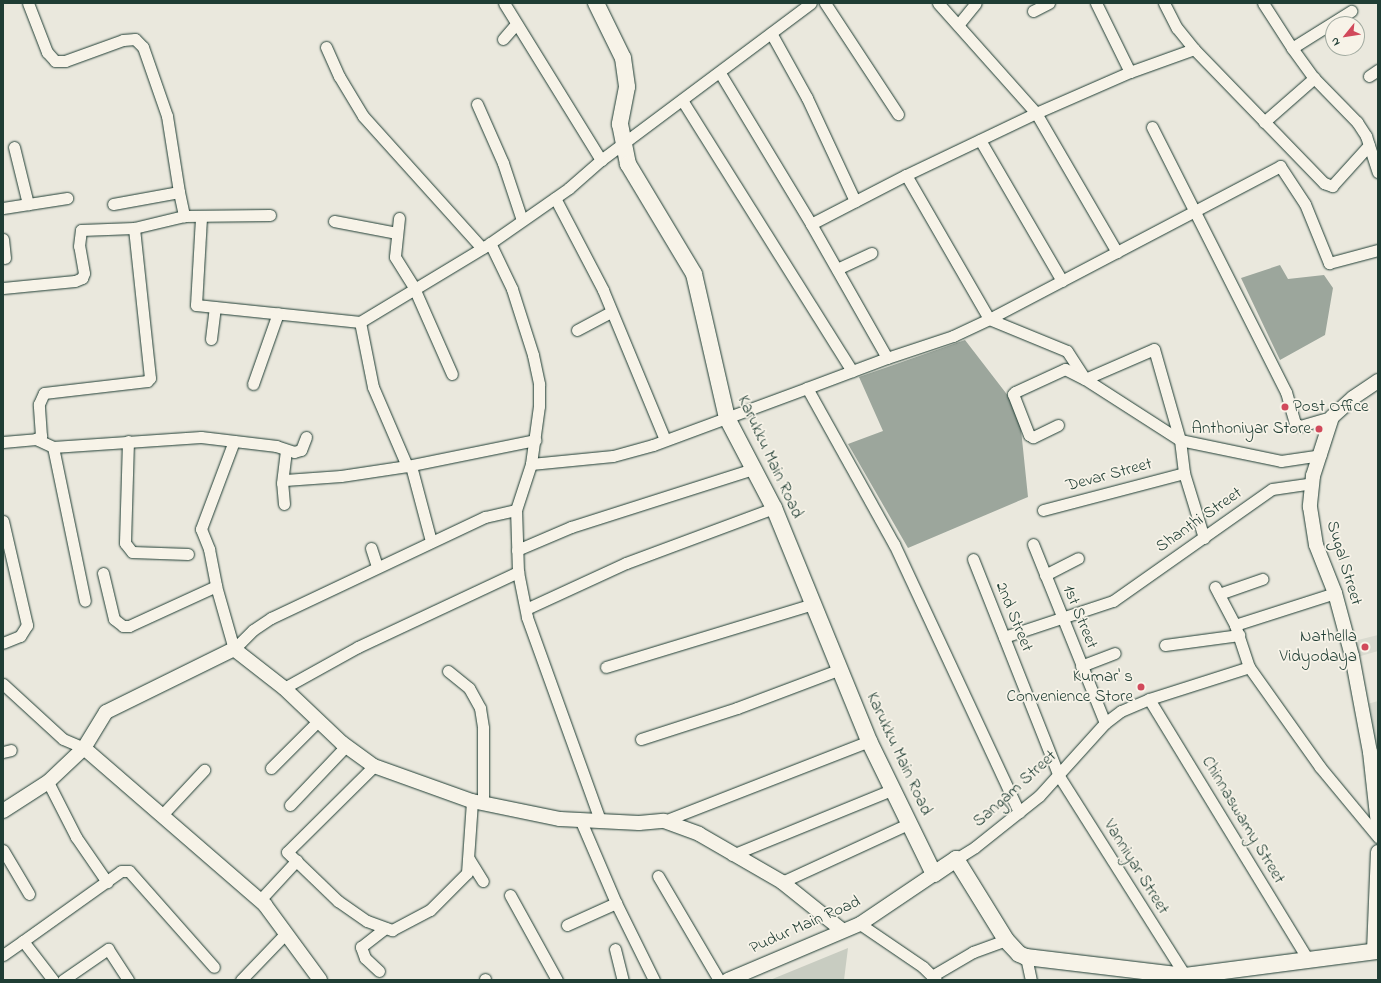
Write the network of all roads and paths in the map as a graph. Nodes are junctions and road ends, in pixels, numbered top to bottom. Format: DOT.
graph roads {
  1 [pos="28,3"];
  2 [pos="504,3"];
  3 [pos="596,3"];
  4 [pos="811,3"];
  5 [pos="825,3"];
  6 [pos="938,3"];
  7 [pos="976,3"];
  8 [pos="1049,3"];
  9 [pos="1096,3"];
  10 [pos="1164,3"];
  11 [pos="1264,3"];
  12 [pos="1033,10"];
  13 [pos="1351,10"];
  14 [pos="516,25"];
  15 [pos="958,25"];
  16 [pos="771,33"];
  17 [pos="503,39"];
  18 [pos="326,47"];
  19 [pos="1292,48"];
  20 [pos="1194,49"];
  21 [pos="1130,72"];
  22 [pos="720,73"];
  23 [pos="1314,78"];
  24 [pos="682,100"];
  25 [pos="477,104"];
  26 [pos="1036,113"];
  27 [pos="898,114"];
  28 [pos="1264,122"];
  29 [pos="1152,127"];
  30 [pos="980,140"];
  31 [pos="624,143"];
  32 [pos="1369,146"];
  33 [pos="14,147"];
  34 [pos="601,160"];
  35 [pos="1378,172"];
  36 [pos="906,175"];
  37 [pos="179,192"];
  38 [pos="67,198"];
  39 [pos="555,198"];
  40 [pos="855,201"];
  41 [pos="28,204"];
  42 [pos="113,204"];
  43 [pos="3,208"];
  44 [pos="1194,211"];
  45 [pos="270,215"];
  46 [pos="184,216"];
  47 [pos="201,218"];
  48 [pos="399,218"];
  49 [pos="522,220"];
  50 [pos="334,222"];
  51 [pos="811,224"];
  52 [pos="134,228"];
  53 [pos="397,233"];
  54 [pos="3,239"];
  55 [pos="486,246"];
  56 [pos="1378,250"];
  57 [pos="871,252"];
  58 [pos="1117,252"];
  59 [pos="5,258"];
  60 [pos="837,269"];
  61 [pos="1062,281"];
  62 [pos="3,288"];
  63 [pos="414,288"];
  64 [pos="215,307"];
  65 [pos="612,312"];
  66 [pos="278,313"];
  67 [pos="989,319"];
  68 [pos="360,322"];
  69 [pos="577,330"];
  70 [pos="211,339"];
  71 [pos="887,358"];
  72 [pos="852,371"];
  73 [pos="452,374"];
  74 [pos="1085,379"];
  75 [pos="1378,381"];
  76 [pos="252,384"];
  77 [pos="807,388"];
  78 [pos="1332,417"];
  79 [pos="727,418"];
  80 [pos="1058,425"];
  81 [pos="306,437"];
  82 [pos="36,440"];
  83 [pos="535,440"];
  84 [pos="665,440"];
  85 [pos="1180,440"];
  86 [pos="128,441"];
  87 [pos="234,441"];
  88 [pos="3,442"];
  89 [pos="53,447"];
  90 [pos="286,450"];
  91 [pos="1320,455"];
  92 [pos="531,464"];
  93 [pos="409,466"];
  94 [pos="754,469"];
  95 [pos="1184,472"];
  96 [pos="285,480"];
  97 [pos="1313,483"];
  98 [pos="284,504"];
  99 [pos="774,508"];
  100 [pos="516,510"];
  101 [pos="1043,510"];
  102 [pos="3,521"];
  103 [pos="1204,538"];
  104 [pos="431,541"];
  105 [pos="1033,544"];
  106 [pos="371,548"];
  107 [pos="517,550"];
  108 [pos="188,554"];
  109 [pos="1078,558"];
  110 [pos="973,559"];
  111 [pos="378,567"];
  112 [pos="518,572"];
  113 [pos="103,573"];
  114 [pos="1045,575"];
  115 [pos="1262,579"];
  116 [pos="216,586"];
  117 [pos="1335,593"];
  118 [pos="85,601"];
  119 [pos="813,604"];
  120 [pos="526,609"];
  121 [pos="1062,618"];
  122 [pos="1237,630"];
  123 [pos="1004,637"];
  124 [pos="3,643"];
  125 [pos="1165,645"];
  126 [pos="234,649"];
  127 [pos="1115,653"];
  128 [pos="1081,666"];
  129 [pos="606,667"];
  130 [pos="1249,667"];
  131 [pos="841,669"];
  132 [pos="448,671"];
  133 [pos="3,684"];
  134 [pos="284,688"];
  135 [pos="1149,699"];
  136 [pos="318,721"];
  137 [pos="1105,724"];
  138 [pos="641,739"];
  139 [pos="869,741"];
  140 [pos="346,746"];
  141 [pos="84,748"];
  142 [pos="1374,752"];
  143 [pos="374,766"];
  144 [pos="271,768"];
  145 [pos="204,770"];
  146 [pos="1059,776"];
  147 [pos="48,782"];
  148 [pos="894,789"];
  149 [pos="478,802"];
  150 [pos="290,805"];
  151 [pos="3,811"];
  152 [pos="1019,812"];
  153 [pos="162,815"];
  154 [pos="580,819"];
  155 [pos="600,820"];
  156 [pos="664,821"];
  157 [pos="910,823"];
  158 [pos="1378,825"];
  159 [pos="1378,837"];
  160 [pos="3,850"];
  161 [pos="1378,852"];
  162 [pos="732,855"];
  163 [pos="469,859"];
  164 [pos="956,859"];
  165 [pos="297,860"];
  166 [pos="934,874"];
  167 [pos="658,876"];
  168 [pos="483,881"];
  169 [pos="107,882"];
  170 [pos="782,882"];
  171 [pos="29,894"];
  172 [pos="510,895"];
  173 [pos="260,900"];
  174 [pos="616,903"];
  175 [pos="860,924"];
  176 [pos="567,925"];
  177 [pos="385,928"];
  178 [pos="842,930"];
  179 [pos="286,933"];
  180 [pos="1006,940"];
  181 [pos="23,941"];
  182 [pos="615,949"];
  183 [pos="1376,951"];
  184 [pos="3,955"];
  185 [pos="1026,957"];
  186 [pos="1308,959"];
  187 [pos="214,967"];
  188 [pos="379,971"];
  189 [pos="934,978"];
  190 [pos="1186,978"];
  191 [pos="53,980"];
  192 [pos="63,980"];
  193 [pos="128,980"];
  194 [pos="241,980"];
  195 [pos="320,980"];
  196 [pos="557,980"];
  197 [pos="623,980"];
  198 [pos="654,980"];
  199 [pos="719,980"];
  200 [pos="728,980"];
  201 [pos="1031,980"];
  1 -- 37 [label="street"];
  2 -- 14 [label="street"];
  3 -- 31 [label="main road, Karukku Main Road"];
  4 -- 16 [label="street"];
  5 -- 27 [label="street"];
  6 -- 15 [label="street"];
  7 -- 15 [label="street"];
  8 -- 12 [label="street"];
  9 -- 21 [label="street"];
  10 -- 20 [label="street"];
  11 -- 19 [label="street"];
  13 -- 19 [label="street"];
  14 -- 17 [label="street"];
  14 -- 34 [label="street"];
  15 -- 26 [label="street"];
  16 -- 22 [label="street"];
  16 -- 40 [label="street"];
  18 -- 55 [label="street"];
  19 -- 23 [label="street"];
  20 -- 21 [label="street"];
  20 -- 28 [label="street"];
  21 -- 26 [label="street"];
  22 -- 24 [label="street"];
  22 -- 51 [label="street"];
  23 -- 28 [label="street"];
  23 -- 32 [label="street"];
  24 -- 31 [label="street"];
  24 -- 72 [label="street"];
  25 -- 49 [label="street"];
  26 -- 30 [label="street"];
  26 -- 58 [label="street"];
  28 -- 32 [label="street"];
  29 -- 44 [label="street"];
  30 -- 36 [label="street"];
  30 -- 61 [label="street"];
  31 -- 34 [label="street"];
  31 -- 79 [label="main road, Karukku Main Road"];
  32 -- 35 [label="street"];
  33 -- 41 [label="street"];
  34 -- 39 [label="street"];
  36 -- 40 [label="street"];
  36 -- 67 [label="street"];
  37 -- 42 [label="street"];
  37 -- 46 [label="street"];
  38 -- 41 [label="street"];
  39 -- 49 [label="street"];
  39 -- 65 [label="street"];
  40 -- 51 [label="street"];
  41 -- 43 [label="street"];
  44 -- 56 [label="street"];
  44 -- 58 [label="street"];
  44 -- 78 [label="street"];
  45 -- 47 [label="street"];
  46 -- 47 [label="street"];
  46 -- 52 [label="street"];
  47 -- 64 [label="street"];
  48 -- 53 [label="street"];
  49 -- 55 [label="street"];
  50 -- 53 [label="street"];
  51 -- 60 [label="street"];
  52 -- 62 [label="street"];
  52 -- 82 [label="street"];
  53 -- 63 [label="street"];
  54 -- 59 [label="street"];
  55 -- 63 [label="street"];
  55 -- 83 [label="street"];
  57 -- 60 [label="street"];
  58 -- 61 [label="street"];
  60 -- 71 [label="street"];
  61 -- 67 [label="street"];
  63 -- 68 [label="street"];
  63 -- 73 [label="street"];
  64 -- 66 [label="street"];
  64 -- 70 [label="street"];
  65 -- 69 [label="street"];
  65 -- 84 [label="street"];
  66 -- 68 [label="street"];
  66 -- 76 [label="street"];
  67 -- 71 [label="street"];
  67 -- 74 [label="street"];
  68 -- 93 [label="street"];
  71 -- 72 [label="street"];
  72 -- 77 [label="street"];
  74 -- 80 [label="street"];
  74 -- 85 [label="street"];
  74 -- 85 [label="street"];
  75 -- 78 [label="street"];
  77 -- 79 [label="street"];
  77 -- 152 [label="street"];
  78 -- 91 [label="street, Sugal Street"];
  79 -- 84 [label="street"];
  79 -- 94 [label="main road, Karukku Main Road"];
  81 -- 90 [label="street"];
  82 -- 88 [label="street"];
  82 -- 89 [label="street"];
  83 -- 92 [label="street"];
  83 -- 93 [label="street"];
  84 -- 92 [label="street"];
  85 -- 91 [label="street"];
  85 -- 95 [label="street"];
  86 -- 87 [label="street"];
  86 -- 89 [label="street"];
  86 -- 108 [label="street"];
  87 -- 90 [label="street"];
  87 -- 116 [label="street"];
  89 -- 118 [label="street"];
  90 -- 96 [label="street"];
  91 -- 97 [label="street, Sugal Street"];
  92 -- 100 [label="street"];
  93 -- 96 [label="street"];
  93 -- 104 [label="street"];
  94 -- 99 [label="main road, Karukku Main Road"];
  94 -- 107 [label="street"];
  95 -- 101 [label="street, Devar Street"];
  95 -- 103 [label="street"];
  96 -- 98 [label="street"];
  97 -- 103 [label="street, Shanthi Street"];
  97 -- 117 [label="street, Sugal Street"];
  99 -- 119 [label="main road, Karukku Main Road"];
  99 -- 120 [label="street"];
  100 -- 104 [label="street"];
  100 -- 107 [label="street"];
  102 -- 124 [label="street"];
  103 -- 121 [label="street, Shanthi Street"];
  104 -- 111 [label="street"];
  105 -- 114 [label="street, 1st Street"];
  106 -- 111 [label="street"];
  107 -- 112 [label="street"];
  109 -- 114 [label="street"];
  110 -- 123 [label="street, 2nd Street"];
  111 -- 126 [label="street"];
  112 -- 120 [label="street"];
  112 -- 134 [label="street"];
  113 -- 116 [label="street"];
  114 -- 121 [label="street, 1st Street"];
  115 -- 122 [label="street"];
  116 -- 126 [label="street"];
  117 -- 122 [label="street"];
  117 -- 142 [label="street, Sugal Street"];
  119 -- 129 [label="street"];
  119 -- 131 [label="main road, Karukku Main Road"];
  120 -- 155 [label="street"];
  121 -- 123 [label="street, Shanthi Street"];
  121 -- 128 [label="street, 1st Street"];
  122 -- 125 [label="street"];
  122 -- 130 [label="street"];
  123 -- 146 [label="street, 2nd Street"];
  126 -- 134 [label="street"];
  126 -- 141 [label="street"];
  127 -- 128 [label="street"];
  128 -- 137 [label="street, 1st Street"];
  130 -- 135 [label="street, Sangam Street"];
  130 -- 159 [label="street"];
  131 -- 138 [label="street"];
  131 -- 139 [label="main road, Karukku Main Road"];
  132 -- 149 [label="street"];
  133 -- 141 [label="street"];
  134 -- 136 [label="street"];
  135 -- 137 [label="street, Sangam Street"];
  135 -- 186 [label="street, Chinnaswamy Street"];
  136 -- 140 [label="street"];
  136 -- 144 [label="street"];
  137 -- 146 [label="street, Sangam Street"];
  139 -- 148 [label="main road, Karukku Main Road"];
  139 -- 156 [label="street"];
  140 -- 143 [label="street"];
  140 -- 150 [label="street"];
  141 -- 147 [label="street"];
  141 -- 153 [label="street"];
  142 -- 158 [label="street, Sugal Street"];
  143 -- 149 [label="street"];
  143 -- 165 [label="street"];
  145 -- 153 [label="street"];
  146 -- 152 [label="street, Sangam Street"];
  146 -- 190 [label="street, Vanniyar Street"];
  147 -- 151 [label="street"];
  147 -- 169 [label="street"];
  148 -- 157 [label="main road, Karukku Main Road"];
  148 -- 162 [label="street"];
  149 -- 154 [label="street"];
  149 -- 163 [label="street"];
  152 -- 164 [label="street, Sangam Street"];
  153 -- 173 [label="street"];
  154 -- 155 [label="street"];
  154 -- 174 [label="street"];
  155 -- 156 [label="street"];
  156 -- 162 [label="street"];
  157 -- 166 [label="main road, Karukku Main Road"];
  157 -- 170 [label="street"];
  160 -- 171 [label="street"];
  161 -- 183 [label="street"];
  162 -- 170 [label="street"];
  163 -- 168 [label="street"];
  163 -- 177 [label="street"];
  164 -- 166 [label="main road"];
  164 -- 180 [label="main road"];
  165 -- 173 [label="street"];
  165 -- 177 [label="street"];
  166 -- 175 [label="street, Pudur Main Road"];
  167 -- 199 [label="street"];
  169 -- 181 [label="street"];
  169 -- 187 [label="street"];
  170 -- 178 [label="street"];
  172 -- 196 [label="street"];
  173 -- 179 [label="street"];
  174 -- 176 [label="street"];
  174 -- 198 [label="street"];
  175 -- 178 [label="street, Pudur Main Road"];
  175 -- 189 [label="street"];
  177 -- 188 [label="street"];
  178 -- 200 [label="street, Pudur Main Road"];
  179 -- 194 [label="street"];
  179 -- 195 [label="street"];
  180 -- 185 [label="main road"];
  180 -- 189 [label="street"];
  181 -- 184 [label="street"];
  181 -- 191 [label="street"];
  182 -- 197 [label="street"];
  183 -- 186 [label="main road"];
  185 -- 190 [label="main road"];
  185 -- 201 [label="street"];
  186 -- 190 [label="main road"];
  192 -- 193 [label="street"];
}
